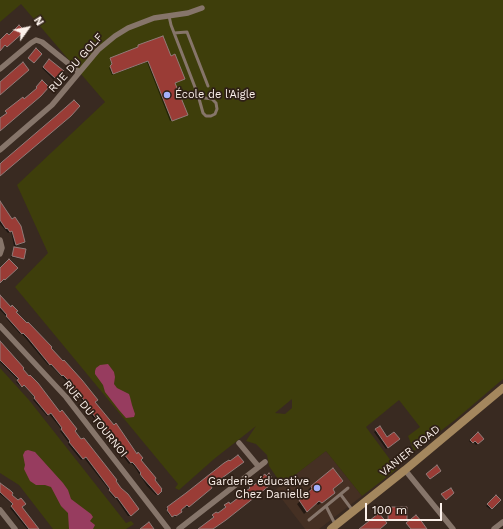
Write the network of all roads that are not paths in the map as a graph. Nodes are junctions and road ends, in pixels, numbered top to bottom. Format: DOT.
graph roads {
  1 [pos="202,8"];
  2 [pos="169,16"];
  3 [pos="174,33"];
  4 [pos="0,69"];
  5 [pos="79,72"];
  6 [pos="208,86"];
  7 [pos="198,95"];
  8 [pos="0,150"];
  9 [pos="0,240"];
  10 [pos="0,254"];
  11 [pos="0,326"];
  12 [pos="503,388"];
  13 [pos="239,442"];
  14 [pos="265,462"];
  15 [pos="259,467"];
  16 [pos="405,470"];
  17 [pos="348,488"];
  18 [pos="340,495"];
  19 [pos="326,506"];
  20 [pos="0,510"];
  21 [pos="354,511"];
  22 [pos="309,520"];
  23 [pos="503,522"];
  24 [pos="333,527"];
  25 [pos="15,529"];
  26 [pos="168,529"];
  27 [pos="179,529"];
  28 [pos="453,529"];
  29 [pos="494,529"];
  1 -- 2 [label="street, RUE DU GOLF"];
  2 -- 3 [label="lane"];
  2 -- 5 [label="street, RUE DU GOLF"];
  3 -- 6 [label="lane"];
  3 -- 7 [label="lane"];
  4 -- 5 [label="street"];
  5 -- 8 [label="street, RUE DU GOLF"];
  7 -- 7 [label="lane"];
  9 -- 10 [label="street"];
  11 -- 26 [label="street, RUE DU TOURNOI"];
  12 -- 16 [label="main road, VANIER ROAD"];
  13 -- 15 [label="street"];
  14 -- 15 [label="street"];
  15 -- 27 [label="street"];
  16 -- 21 [label="main road, VANIER ROAD"];
  16 -- 28 [label="street"];
  17 -- 18 [label="lane"];
  18 -- 19 [label="lane"];
  18 -- 21 [label="lane"];
  19 -- 22 [label="lane"];
  19 -- 24 [label="lane"];
  20 -- 25 [label="street"];
  21 -- 24 [label="main road, VANIER ROAD"];
  23 -- 29 [label="street"];
}
